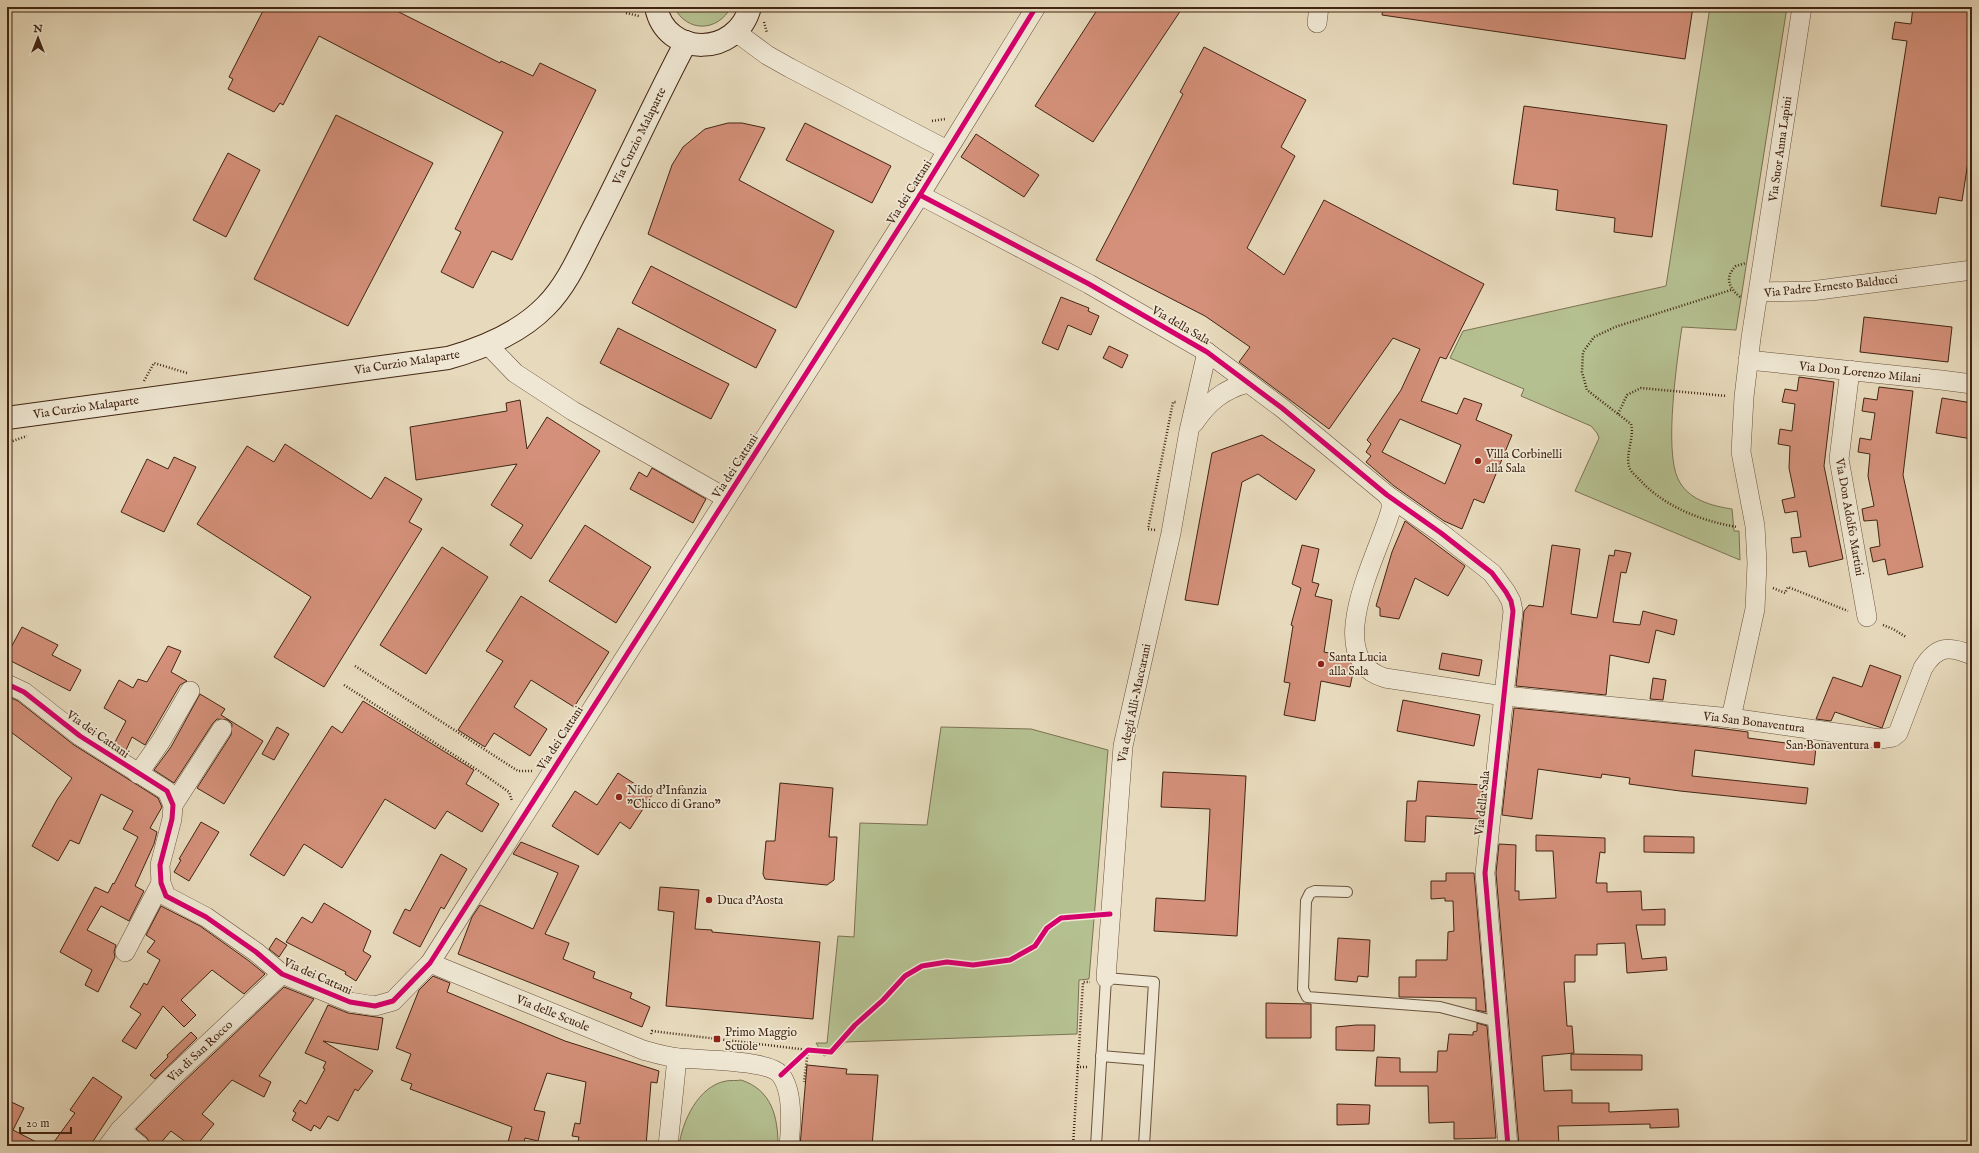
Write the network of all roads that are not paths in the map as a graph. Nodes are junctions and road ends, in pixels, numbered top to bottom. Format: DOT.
graph roads {
  1 [pos="750,7"];
  2 [pos="1036,7"];
  3 [pos="1802,7"];
  4 [pos="649,12"];
  5 [pos="736,32"];
  6 [pos="686,42"];
  7 [pos="947,150"];
  8 [pos="920,195"];
  9 [pos="1972,270"];
  10 [pos="1752,296"];
  11 [pos="488,345"];
  12 [pos="1208,352"];
  13 [pos="1748,360"];
  14 [pos="1850,370"];
  15 [pos="1248,383"];
  16 [pos="1972,384"];
  17 [pos="12,420"];
  18 [pos="1190,431"];
  19 [pos="726,498"];
  20 [pos="1395,506"];
  21 [pos="1867,618"];
  22 [pos="1972,655"];
  23 [pos="7,684"];
  24 [pos="190,691"];
  25 [pos="1504,696"];
  26 [pos="1731,718"];
  27 [pos="222,729"];
  28 [pos="138,774"];
  29 [pos="173,805"];
  30 [pos="161,884"];
  31 [pos="1347,892"];
  32 [pos="125,952"];
  33 [pos="430,963"];
  34 [pos="282,974"];
  35 [pos="1099,976"];
  36 [pos="1498,1022"];
  37 [pos="1101,1056"];
  38 [pos="677,1058"];
  39 [pos="1149,1060"];
  40 [pos="120,1130"];
  41 [pos="108,1146"];
  42 [pos="140,1146"];
  43 [pos="668,1146"];
  44 [pos="789,1146"];
  45 [pos="1096,1146"];
  46 [pos="1144,1146"];
  47 [pos="1508,1146"];
  1 -- 5 [label="street"];
  2 -- 7 [label="street, Via dei Cattani"];
  3 -- 10 [label="street, Via Suor Anna Lapini"];
  4 -- 6 [label="street"];
  5 -- 6 [label="street"];
  5 -- 7 [label="street, Via dei Cattani"];
  6 -- 11 [label="street, Via Curzio Malaparte"];
  7 -- 8 [label="street, Via dei Cattani"];
  8 -- 12 [label="street, Via della Sala"];
  8 -- 19 [label="street, Via dei Cattani"];
  9 -- 10 [label="street, Via Padre Ernesto Balducci"];
  10 -- 13 [label="street, Via Padre Ernesto Balducci"];
  11 -- 17 [label="street, Via Curzio Malaparte"];
  11 -- 19 [label="street, Via dei Cattani"];
  12 -- 15 [label="street, Via della Sala"];
  12 -- 18 [label="street, Via degli Alli-Maccarani"];
  13 -- 14 [label="street, Via Don Lorenzo Milani"];
  13 -- 26 [label="street, Via Padre Ernesto Balducci"];
  14 -- 16 [label="street, Via Don Lorenzo Milani"];
  14 -- 21 [label="street, Via Don Adolfo Martini"];
  15 -- 18 [label="street, Via degli Alli-Maccarani"];
  15 -- 20 [label="street, Via della Sala"];
  18 -- 35 [label="street, Via degli Alli-Maccarani"];
  19 -- 33 [label="street, Via dei Cattani"];
  20 -- 25 [label="street, Via della Sala"];
  20 -- 25 [label="street"];
  22 -- 26 [label="street, Via San Bonaventura"];
  23 -- 28 [label="street, Via dei Cattani"];
  24 -- 28 [label="street"];
  25 -- 26 [label="street, Via San Bonaventura"];
  25 -- 36 [label="street, Via della Sala"];
  27 -- 29 [label="street"];
  28 -- 29 [label="street, Via dei Cattani"];
  29 -- 30 [label="street"];
  30 -- 32 [label="street"];
  30 -- 34 [label="street, Via dei Cattani"];
  31 -- 36 [label="lane"];
  33 -- 34 [label="street, Via dei Cattani"];
  33 -- 38 [label="street, Via delle Scuole"];
  34 -- 40 [label="street, Via di San Rocco"];
  35 -- 37 [label="lane"];
  35 -- 39 [label="lane"];
  36 -- 47 [label="street, Via della Sala"];
  37 -- 39 [label="lane"];
  37 -- 45 [label="lane"];
  38 -- 43 [label="street"];
  38 -- 44 [label="street, Via delle Scuole"];
  39 -- 46 [label="lane"];
  40 -- 41 [label="street, Via di San Rocco"];
  40 -- 42 [label="street"];
}
